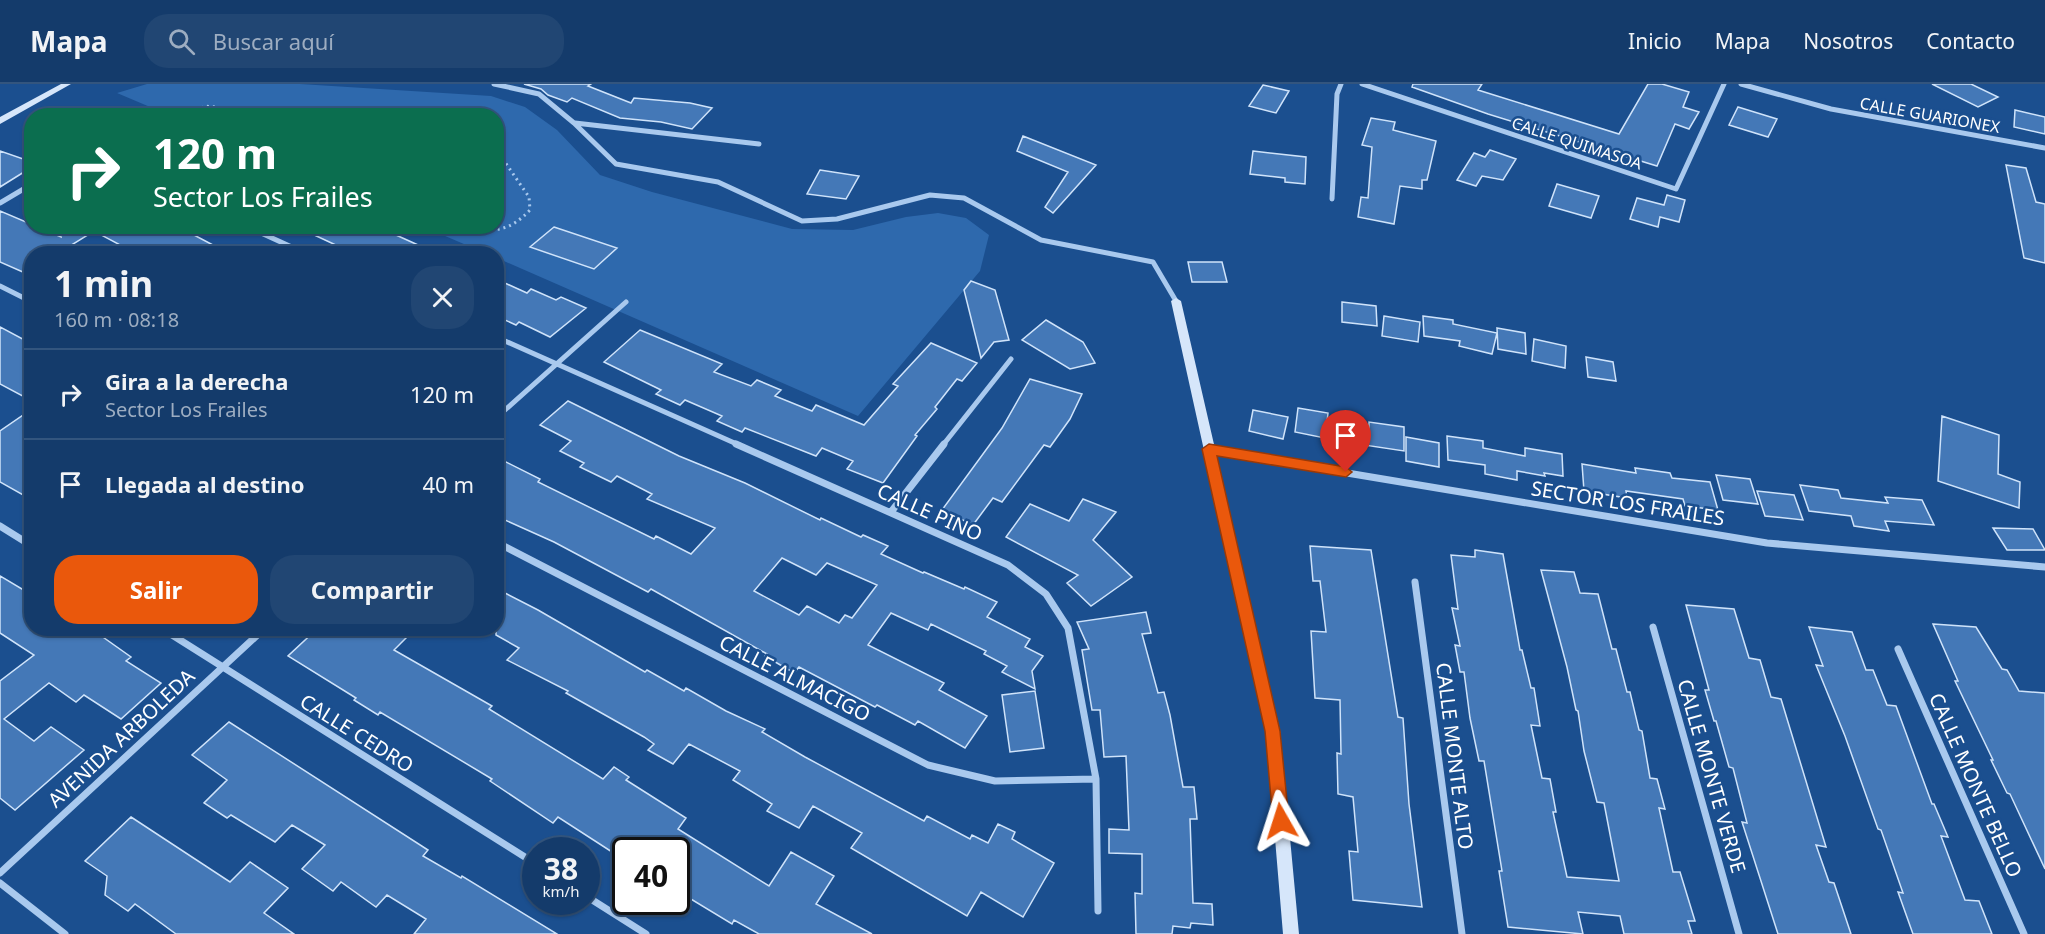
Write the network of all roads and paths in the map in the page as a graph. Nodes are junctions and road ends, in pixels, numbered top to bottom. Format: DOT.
graph roads {
  1 [pos="67,84"];
  2 [pos="494,84"];
  3 [pos="1341,84"];
  4 [pos="1362,84"];
  5 [pos="1724,84"];
  6 [pos="1741,84"];
  7 [pos="201,108"];
  8 [pos="223,108"];
  9 [pos="0,121"];
  10 [pos="574,123"];
  11 [pos="759,144"];
  12 [pos="2045,148"];
  13 [pos="504,161"];
  14 [pos="24,189"];
  15 [pos="1332,199"];
  16 [pos="0,203"];
  17 [pos="504,229"];
  18 [pos="263,234"];
  19 [pos="290,246"];
  20 [pos="0,286"];
  21 [pos="24,298"];
  22 [pos="1176,301"];
  23 [pos="626,302"];
  24 [pos="504,340"];
  25 [pos="1011,359"];
  26 [pos="558,364"];
  27 [pos="504,411"];
  28 [pos="1209,449"];
  29 [pos="891,512"];
  30 [pos="0,526"];
  31 [pos="24,541"];
  32 [pos="504,546"];
  33 [pos="2045,567"];
  34 [pos="1415,582"];
  35 [pos="1653,627"];
  36 [pos="173,636"];
  37 [pos="256,636"];
  38 [pos="1898,649"];
  39 [pos="222,668"];
  40 [pos="1096,779"];
  41 [pos="522,855"];
  42 [pos="0,873"];
  43 [pos="0,883"];
  44 [pos="600,905"];
  45 [pos="1098,911"];
  46 [pos="65,934"];
  47 [pos="646,934"];
  48 [pos="1292,934"];
  49 [pos="1461,934"];
  50 [pos="1739,934"];
  51 [pos="2024,934"];
  1 -- 9 [label="street"];
  2 -- 10 [label="street"];
  3 -- 15 [label="street"];
  4 -- 5 [label="street, CALLE QUIMASOA"];
  6 -- 12 [label="street, CALLE GUARIONEX"];
  7 -- 8 [label="path"];
  10 -- 11 [label="street"];
  10 -- 22 [label="street"];
  13 -- 17 [label="path"];
  14 -- 16 [label="street"];
  18 -- 19 [label="street"];
  20 -- 21 [label="street"];
  22 -- 28 [label="street"];
  23 -- 26 [label="street"];
  24 -- 26 [label="street, CALLE PINO"];
  25 -- 29 [label="street"];
  26 -- 27 [label="street"];
  26 -- 29 [label="street, CALLE PINO"];
  28 -- 33 [label="street, SECTOR LOS FRAILES"];
  28 -- 48 [label="street"];
  29 -- 40 [label="street, CALLE PINO"];
  30 -- 31 [label="street"];
  32 -- 40 [label="street, CALLE ALMACIGO"];
  34 -- 49 [label="street, CALLE MONTE ALTO"];
  35 -- 50 [label="street, CALLE MONTE VERDE"];
  36 -- 39 [label="street, CALLE CEDRO"];
  37 -- 39 [label="street, AVENIDA ARBOLEDA"];
  38 -- 51 [label="street, CALLE MONTE BELLO"];
  39 -- 41 [label="street, CALLE CEDRO"];
  39 -- 42 [label="street, AVENIDA ARBOLEDA"];
  40 -- 45 [label="street, CALLE PINO"];
  43 -- 46 [label="street"];
  44 -- 47 [label="street"];
}
